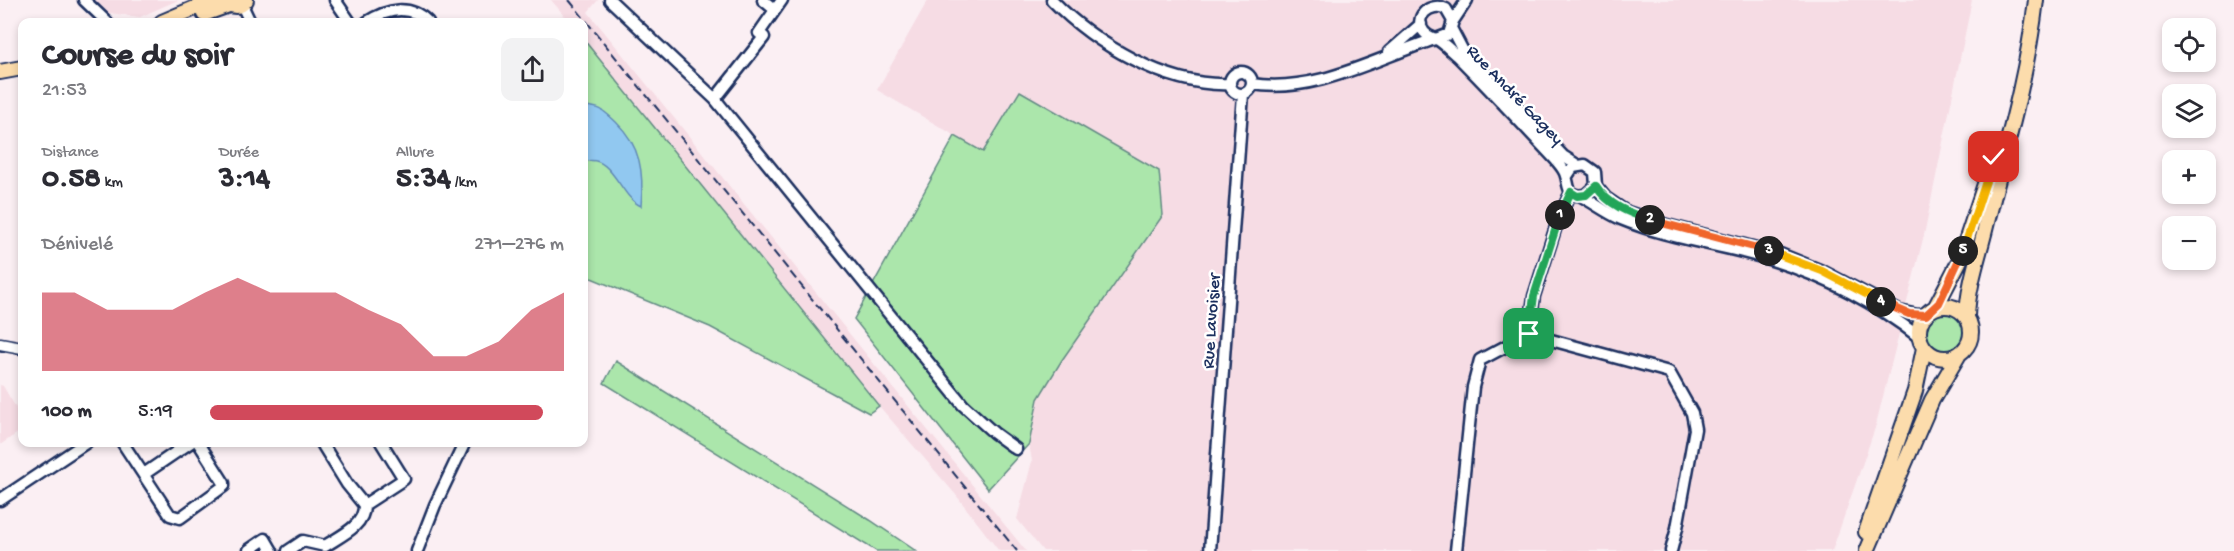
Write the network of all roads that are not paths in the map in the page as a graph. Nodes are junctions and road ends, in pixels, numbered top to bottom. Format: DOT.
graph roads {
  1 [pos="214,0"];
  2 [pos="334,0"];
  3 [pos="610,0"];
  4 [pos="763,0"];
  5 [pos="783,0"];
  6 [pos="1052,0"];
  7 [pos="1454,0"];
  8 [pos="1467,0"];
  9 [pos="2030,0"];
  10 [pos="2036,0"];
  11 [pos="235,2"];
  12 [pos="85,3"];
  13 [pos="410,5"];
  14 [pos="1442,7"];
  15 [pos="775,10"];
  16 [pos="89,18"];
  17 [pos="102,18"];
  18 [pos="171,18"];
  19 [pos="193,18"];
  20 [pos="247,18"];
  21 [pos="347,18"];
  22 [pos="374,18"];
  23 [pos="424,18"];
  24 [pos="1421,24"];
  25 [pos="1452,25"];
  26 [pos="1436,39"];
  27 [pos="1382,58"];
  28 [pos="18,63"];
  29 [pos="0,66"];
  30 [pos="18,69"];
  31 [pos="0,72"];
  32 [pos="1230,84"];
  33 [pos="1252,84"];
  34 [pos="1243,94"];
  35 [pos="715,99"];
  36 [pos="1577,165"];
  37 [pos="1566,176"];
  38 [pos="1596,186"];
  39 [pos="1576,194"];
  40 [pos="1930,311"];
  41 [pos="1966,316"];
  42 [pos="1529,334"];
  43 [pos="1922,343"];
  44 [pos="0,344"];
  45 [pos="18,347"];
  46 [pos="1958,356"];
  47 [pos="80,447"];
  48 [pos="125,447"];
  49 [pos="184,447"];
  50 [pos="201,447"];
  51 [pos="324,447"];
  52 [pos="384,447"];
  53 [pos="463,447"];
  54 [pos="1016,449"];
  55 [pos="144,474"];
  56 [pos="0,500"];
  57 [pos="364,506"];
  58 [pos="250,551"];
  59 [pos="273,551"];
  60 [pos="288,551"];
  61 [pos="417,551"];
  62 [pos="1210,551"];
  63 [pos="1456,551"];
  64 [pos="1671,551"];
  65 [pos="1860,551"];
  66 [pos="1868,551"];
  1 -- 18 [label="main road"];
  2 -- 21 [label="street"];
  3 -- 35 [label="street"];
  4 -- 15 [label="street"];
  5 -- 15 [label="street"];
  6 -- 32 [label="street"];
  7 -- 14 [label="street"];
  8 -- 25 [label="street"];
  9 -- 40 [label="main road"];
  10 -- 41 [label="main road"];
  11 -- 19 [label="main road"];
  11 -- 20 [label="street"];
  12 -- 16 [label="street"];
  12 -- 17 [label="street"];
  13 -- 22 [label="street"];
  13 -- 23 [label="street"];
  14 -- 24 [label="street"];
  14 -- 25 [label="street"];
  15 -- 35 [label="street"];
  24 -- 26 [label="street"];
  24 -- 27 [label="street"];
  25 -- 26 [label="street"];
  25 -- 36 [label="street, Rue André Gagey"];
  26 -- 27 [label="street"];
  26 -- 37 [label="street, Rue André Gagey"];
  27 -- 33 [label="street"];
  28 -- 29 [label="main road"];
  30 -- 31 [label="main road"];
  32 -- 33 [label="street"];
  32 -- 34 [label="street"];
  33 -- 34 [label="street"];
  34 -- 62 [label="street, Rue Lavoisier"];
  35 -- 54 [label="street"];
  36 -- 37 [label="street"];
  36 -- 38 [label="street"];
  37 -- 39 [label="street"];
  38 -- 39 [label="street"];
  38 -- 40 [label="street"];
  39 -- 42 [label="street"];
  39 -- 43 [label="street"];
  40 -- 41 [label="main road"];
  40 -- 43 [label="main road"];
  41 -- 46 [label="main road"];
  42 -- 63 [label="street"];
  42 -- 64 [label="street"];
  43 -- 46 [label="main road"];
  43 -- 65 [label="main road"];
  44 -- 45 [label="street"];
  46 -- 66 [label="main road"];
  47 -- 56 [label="street"];
  48 -- 55 [label="street"];
  49 -- 55 [label="street"];
  50 -- 55 [label="street"];
  51 -- 57 [label="street"];
  52 -- 57 [label="street"];
  53 -- 61 [label="street"];
  57 -- 60 [label="street"];
  58 -- 59 [label="street"];
}
